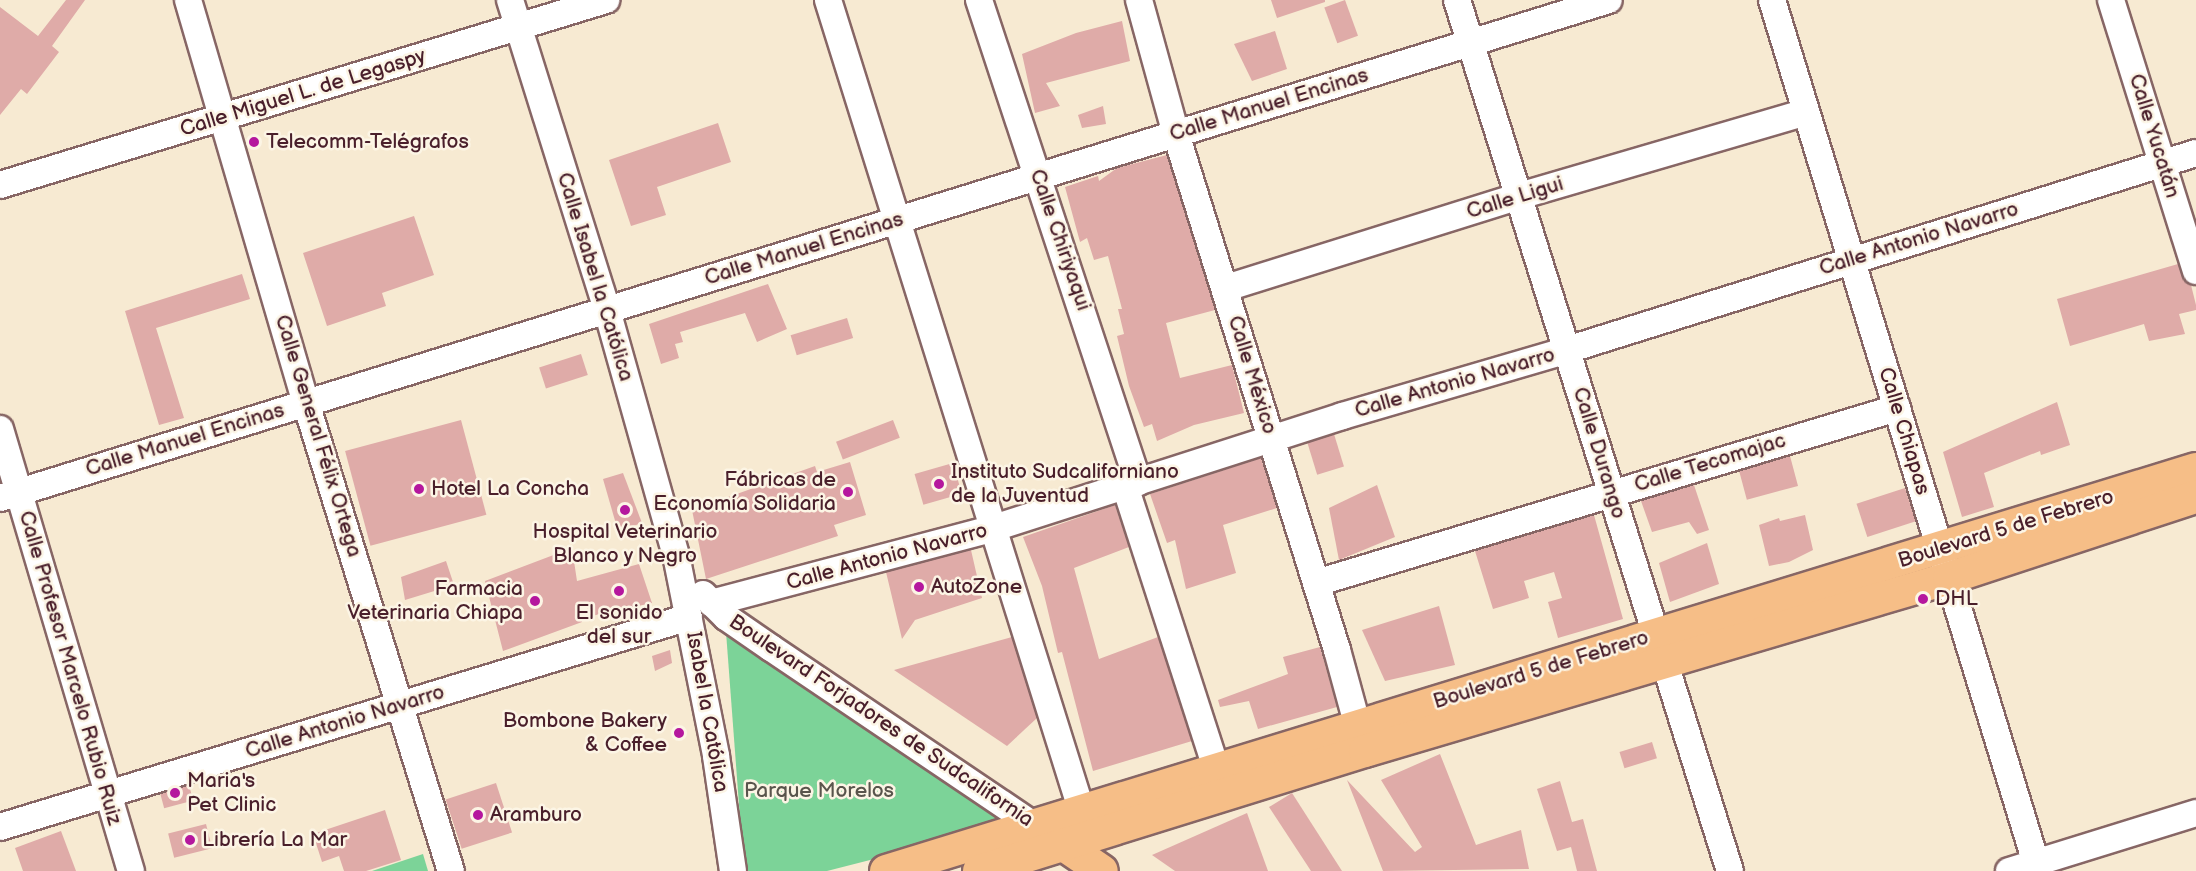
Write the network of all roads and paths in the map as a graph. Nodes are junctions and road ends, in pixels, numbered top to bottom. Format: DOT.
graph roads {
  1 [pos="188,0"];
  2 [pos="510,0"];
  3 [pos="606,0"];
  4 [pos="828,0"];
  5 [pos="979,0"];
  6 [pos="1139,0"];
  7 [pos="1457,0"];
  8 [pos="1609,0"];
  9 [pos="1772,0"];
  10 [pos="2111,0"];
  11 [pos="519,27"];
  12 [pos="1470,43"];
  13 [pos="1806,112"];
  14 [pos="222,118"];
  15 [pos="1176,134"];
  16 [pos="2196,153"];
  17 [pos="2162,163"];
  18 [pos="1039,176"];
  19 [pos="0,185"];
  20 [pos="1519,196"];
  21 [pos="895,221"];
  22 [pos="1852,260"];
  23 [pos="2196,271"];
  24 [pos="1226,288"];
  25 [pos="607,310"];
  26 [pos="1567,350"];
  27 [pos="306,403"];
  28 [pos="1897,408"];
  29 [pos="0,429"];
  30 [pos="1272,439"];
  31 [pos="2196,469"];
  32 [pos="1132,484"];
  33 [pos="1612,494"];
  34 [pos="9,495"];
  35 [pos="2196,497"];
  36 [pos="991,529"];
  37 [pos="676,555"];
  38 [pos="1945,564"];
  39 [pos="1316,583"];
  40 [pos="711,603"];
  41 [pos="689,617"];
  42 [pos="1660,649"];
  43 [pos="400,705"];
  44 [pos="1361,737"];
  45 [pos="1217,770"];
  46 [pos="106,795"];
  47 [pos="1082,812"];
  48 [pos="2196,813"];
  49 [pos="0,827"];
  50 [pos="1046,850"];
  51 [pos="2036,863"];
  52 [pos="131,871"];
  53 [pos="451,871"];
  54 [pos="733,871"];
  55 [pos="886,871"];
  56 [pos="979,871"];
  57 [pos="1102,871"];
  58 [pos="1730,871"];
  59 [pos="2009,871"];
  1 -- 14 [label="street, Calle General Félix Ortega"];
  2 -- 11 [label="street, Calle Isabel la Católica"];
  3 -- 11 [label="street, Calle Miguel L. de Legaspy"];
  4 -- 21 [label="street"];
  5 -- 18 [label="street, Calle Chiriyaqui"];
  6 -- 15 [label="street, Calle México"];
  7 -- 12 [label="street, Calle Durango"];
  8 -- 12 [label="street, Calle Manuel Encinas"];
  9 -- 13 [label="street, Calle Chiapas"];
  10 -- 17 [label="street, Calle Yucatán"];
  11 -- 14 [label="street, Calle Miguel L. de Legaspy"];
  11 -- 25 [label="street, Calle Isabel la Católica"];
  12 -- 15 [label="street, Calle Manuel Encinas"];
  12 -- 20 [label="street, Calle Durango"];
  13 -- 20 [label="street, Calle Ligui"];
  13 -- 22 [label="street, Calle Chiapas"];
  14 -- 19 [label="street, Calle Miguel L. de Legaspy"];
  14 -- 27 [label="street, Calle General Félix Ortega"];
  15 -- 18 [label="street, Calle Manuel Encinas"];
  15 -- 24 [label="street, Calle México"];
  16 -- 17 [label="street, Calle Antonio Navarro"];
  17 -- 22 [label="street, Calle Antonio Navarro"];
  17 -- 23 [label="street, Calle Yucatán"];
  18 -- 21 [label="street, Calle Manuel Encinas"];
  18 -- 32 [label="street, Calle Chiriyaqui"];
  20 -- 24 [label="street, Calle Ligui"];
  20 -- 26 [label="street, Calle Durango"];
  21 -- 25 [label="street, Calle Manuel Encinas"];
  21 -- 36 [label="street"];
  22 -- 26 [label="street, Calle Antonio Navarro"];
  22 -- 28 [label="street, Calle Chiapas"];
  24 -- 30 [label="street, Calle México"];
  25 -- 27 [label="street, Calle Manuel Encinas"];
  25 -- 37 [label="street, Calle Isabel la Católica"];
  26 -- 30 [label="street, Calle Antonio Navarro"];
  26 -- 33 [label="street, Calle Durango"];
  27 -- 34 [label="street, Calle Manuel Encinas"];
  27 -- 43 [label="street, Calle General Félix Ortega"];
  28 -- 33 [label="street, Calle Tecomajac"];
  28 -- 38 [label="street, Calle Chiapas"];
  29 -- 34 [label="street, Calle Profesor Marcelo Rubio Ruiz"];
  30 -- 32 [label="street, Calle Antonio Navarro"];
  30 -- 39 [label="street, Calle México"];
  31 -- 38 [label="main road, Boulevard 5 de Febrero"];
  32 -- 36 [label="street, Calle Antonio Navarro"];
  32 -- 45 [label="street, Calle Chiriyaqui"];
  33 -- 39 [label="street, Calle Tecomajac"];
  33 -- 42 [label="street, Calle Durango"];
  34 -- 46 [label="street, Calle Profesor Marcelo Rubio Ruiz"];
  35 -- 38 [label="main road, Boulevard 5 de Febrero"];
  36 -- 40 [label="street, Calle Antonio Navarro"];
  36 -- 47 [label="street"];
  37 -- 40 [label="street, Boulevard Forjadores de Sudcalifornia"];
  37 -- 41 [label="street, Isabel la Católica"];
  38 -- 42 [label="main road, Boulevard 5 de Febrero"];
  38 -- 51 [label="street, Calle Chiapas"];
  39 -- 44 [label="street, Calle México"];
  40 -- 50 [label="street, Boulevard Forjadores de Sudcalifornia"];
  41 -- 43 [label="street, Calle Antonio Navarro"];
  41 -- 54 [label="street, Isabel la Católica"];
  42 -- 44 [label="main road, Boulevard 5 de Febrero"];
  42 -- 58 [label="street, Calle Durango"];
  43 -- 46 [label="street, Calle Antonio Navarro"];
  43 -- 53 [label="street, Calle General Félix Ortega"];
  44 -- 45 [label="main road, Boulevard 5 de Febrero"];
  44 -- 50 [label="main road, Boulevard 5 de Febrero"];
  45 -- 47 [label="main road, Boulevard 5 de Febrero"];
  46 -- 49 [label="street, Calle Antonio Navarro"];
  46 -- 52 [label="street, Calle Profesor Marcelo Rubio Ruiz"];
  47 -- 50 [label="main road, Boulevard 5 de Febrero"];
  48 -- 51 [label="street"];
  50 -- 55 [label="main road, Boulevard 5 de Febrero"];
  50 -- 56 [label="main road, Boulevard 5 de Febrero"];
  50 -- 57 [label="main road, Boulevard Forjadores de Sudcalifornia"];
  51 -- 59 [label="street"];
}
